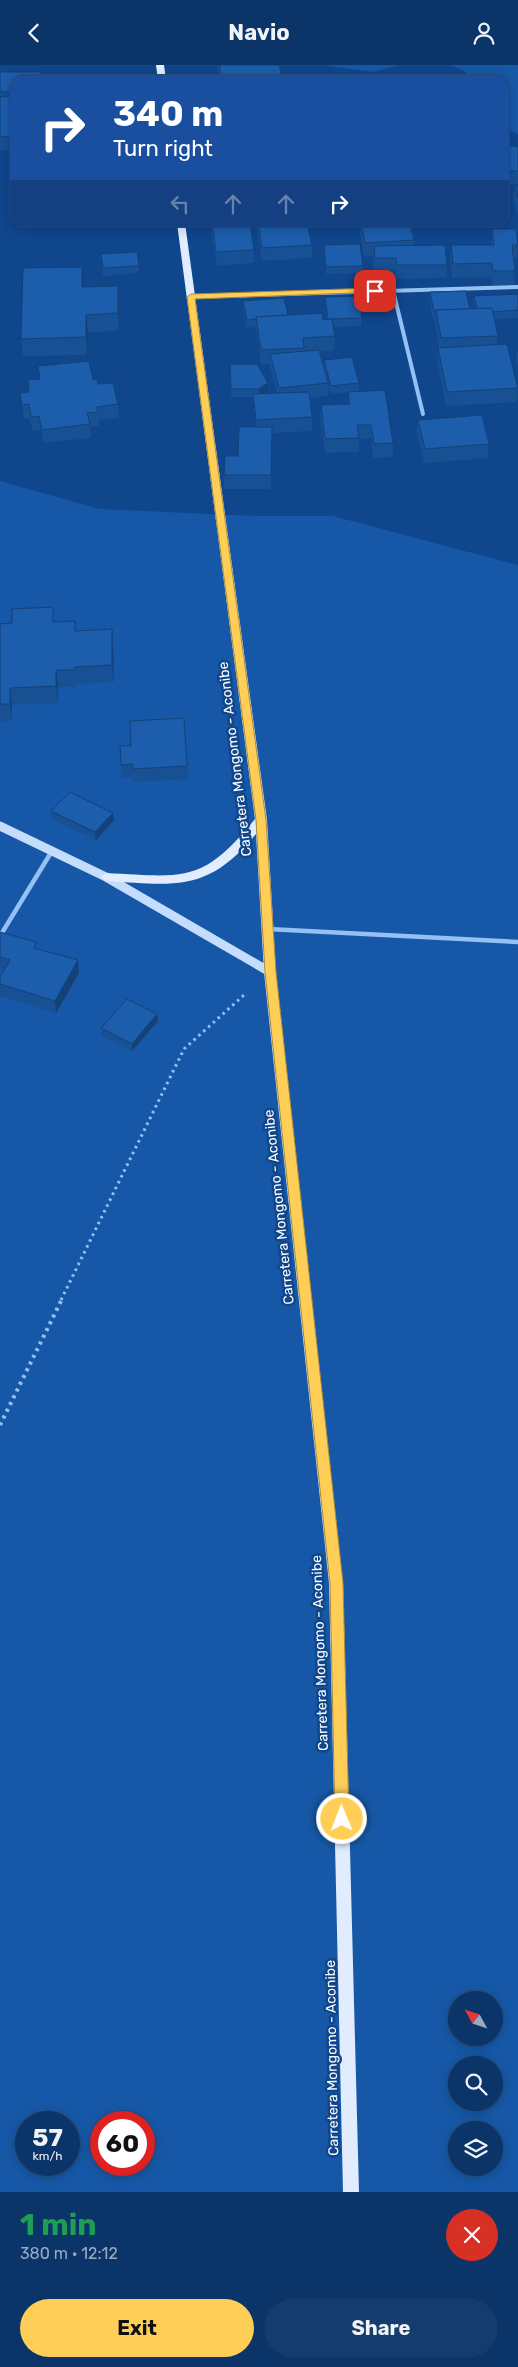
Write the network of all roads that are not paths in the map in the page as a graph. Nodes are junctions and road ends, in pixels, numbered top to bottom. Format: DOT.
graph roads {
  1 [pos="182,227"];
  2 [pos="518,287"];
  3 [pos="393,290"];
  4 [pos="191,297"];
  5 [pos="423,414"];
  6 [pos="261,820"];
  7 [pos="0,826"];
  8 [pos="52,850"];
  9 [pos="106,877"];
  10 [pos="267,929"];
  11 [pos="0,936"];
  12 [pos="518,941"];
  13 [pos="270,972"];
  14 [pos="351,2192"];
  1 -- 4 [label="main road, Carretera Mongomo - Aconibe"];
  2 -- 3 [label="street"];
  3 -- 4 [label="street"];
  3 -- 5 [label="street"];
  4 -- 6 [label="main road, Carretera Mongomo - Aconibe"];
  6 -- 9 [label="main road"];
  6 -- 10 [label="main road, Carretera Mongomo - Aconibe"];
  7 -- 8 [label="street"];
  8 -- 9 [label="street"];
  8 -- 11 [label="street"];
  9 -- 13 [label="street"];
  10 -- 12 [label="street"];
  10 -- 13 [label="main road, Carretera Mongomo - Aconibe"];
  13 -- 14 [label="main road, Carretera Mongomo - Aconibe"];
}
